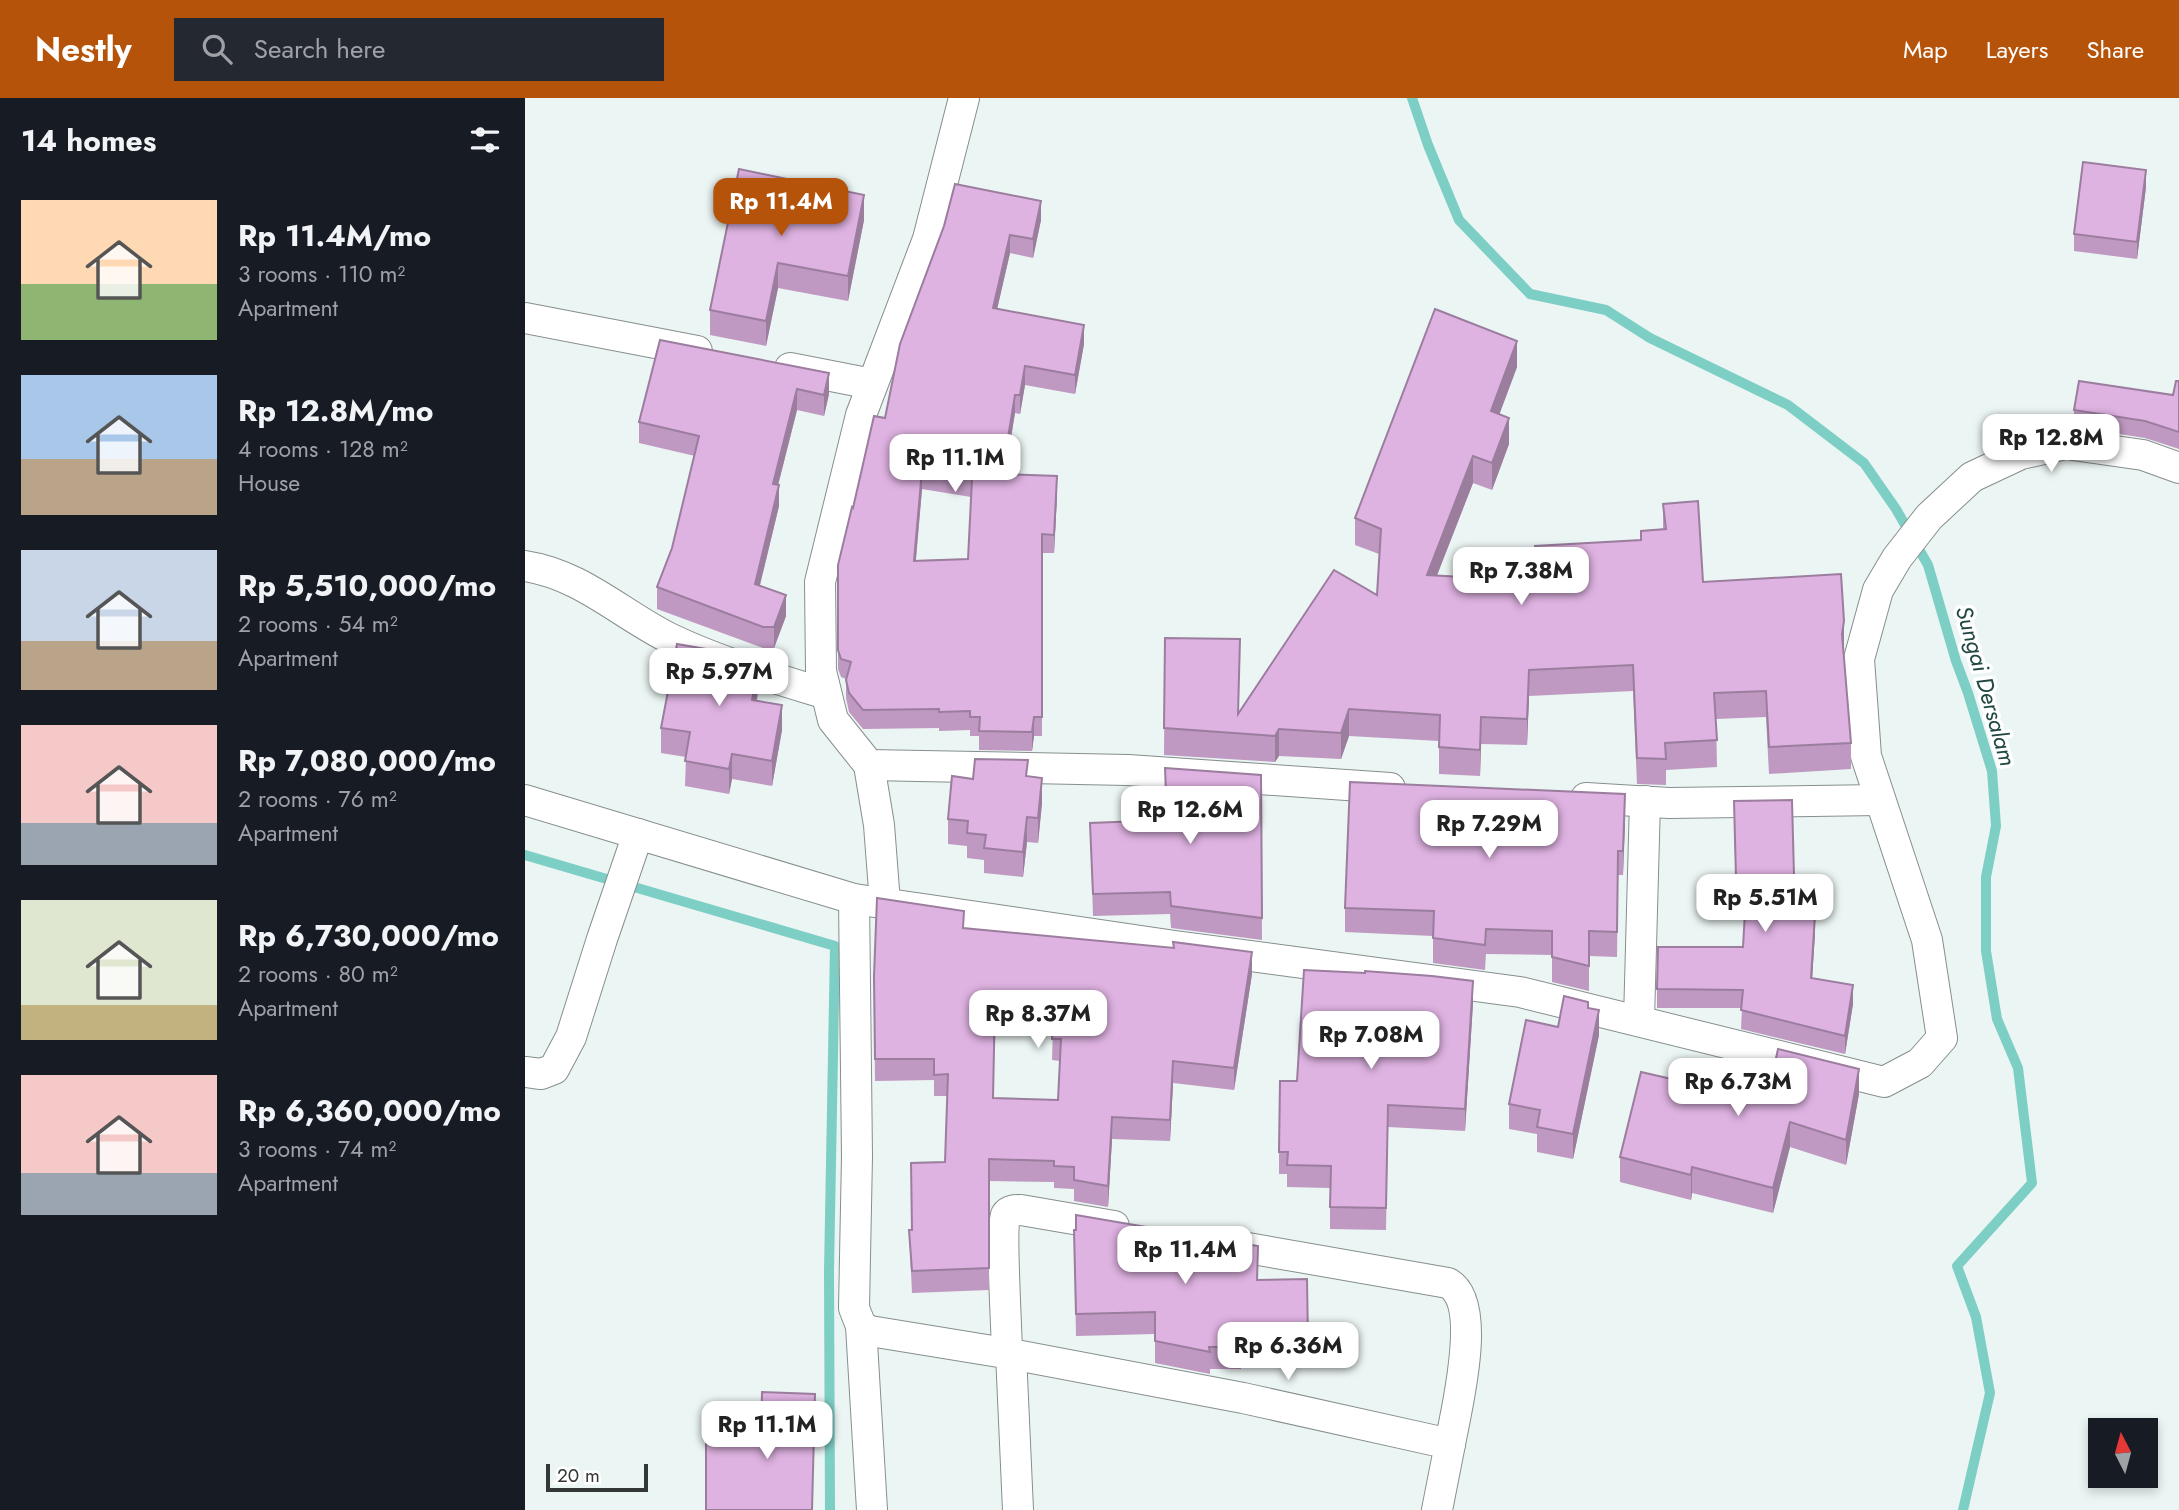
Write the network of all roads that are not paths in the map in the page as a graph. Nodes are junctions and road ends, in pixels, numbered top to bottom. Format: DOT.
graph roads {
  1 [pos="964,98"];
  2 [pos="525,318"];
  3 [pos="725,356"];
  4 [pos="765,363"];
  5 [pos="872,384"];
  6 [pos="2179,468"];
  7 [pos="525,566"];
  8 [pos="827,694"];
  9 [pos="869,765"];
  10 [pos="1411,789"];
  11 [pos="1562,797"];
  12 [pos="525,800"];
  13 [pos="1880,800"];
  14 [pos="1646,801"];
  15 [pos="634,848"];
  16 [pos="854,899"];
  17 [pos="885,903"];
  18 [pos="1639,1020"];
  19 [pos="525,1072"];
  20 [pos="1145,1231"];
  21 [pos="1186,1238"];
  22 [pos="861,1326"];
  23 [pos="1009,1354"];
  24 [pos="1450,1444"];
  25 [pos="872,1510"];
  26 [pos="1018,1510"];
  27 [pos="1437,1510"];
  1 -- 5 [label="street"];
  2 -- 3 [label="street"];
  4 -- 5 [label="street"];
  5 -- 8 [label="street"];
  6 -- 13 [label="street"];
  7 -- 8 [label="street"];
  8 -- 9 [label="street"];
  9 -- 10 [label="street"];
  9 -- 17 [label="street"];
  11 -- 14 [label="street"];
  12 -- 15 [label="street"];
  13 -- 14 [label="street"];
  13 -- 18 [label="street"];
  14 -- 18 [label="street"];
  15 -- 16 [label="street"];
  15 -- 19 [label="street"];
  16 -- 17 [label="street"];
  16 -- 22 [label="street"];
  17 -- 18 [label="street"];
  20 -- 23 [label="street"];
  21 -- 24 [label="street"];
  22 -- 23 [label="street"];
  22 -- 25 [label="street"];
  23 -- 24 [label="street"];
  23 -- 26 [label="street"];
  24 -- 27 [label="street"];
}
